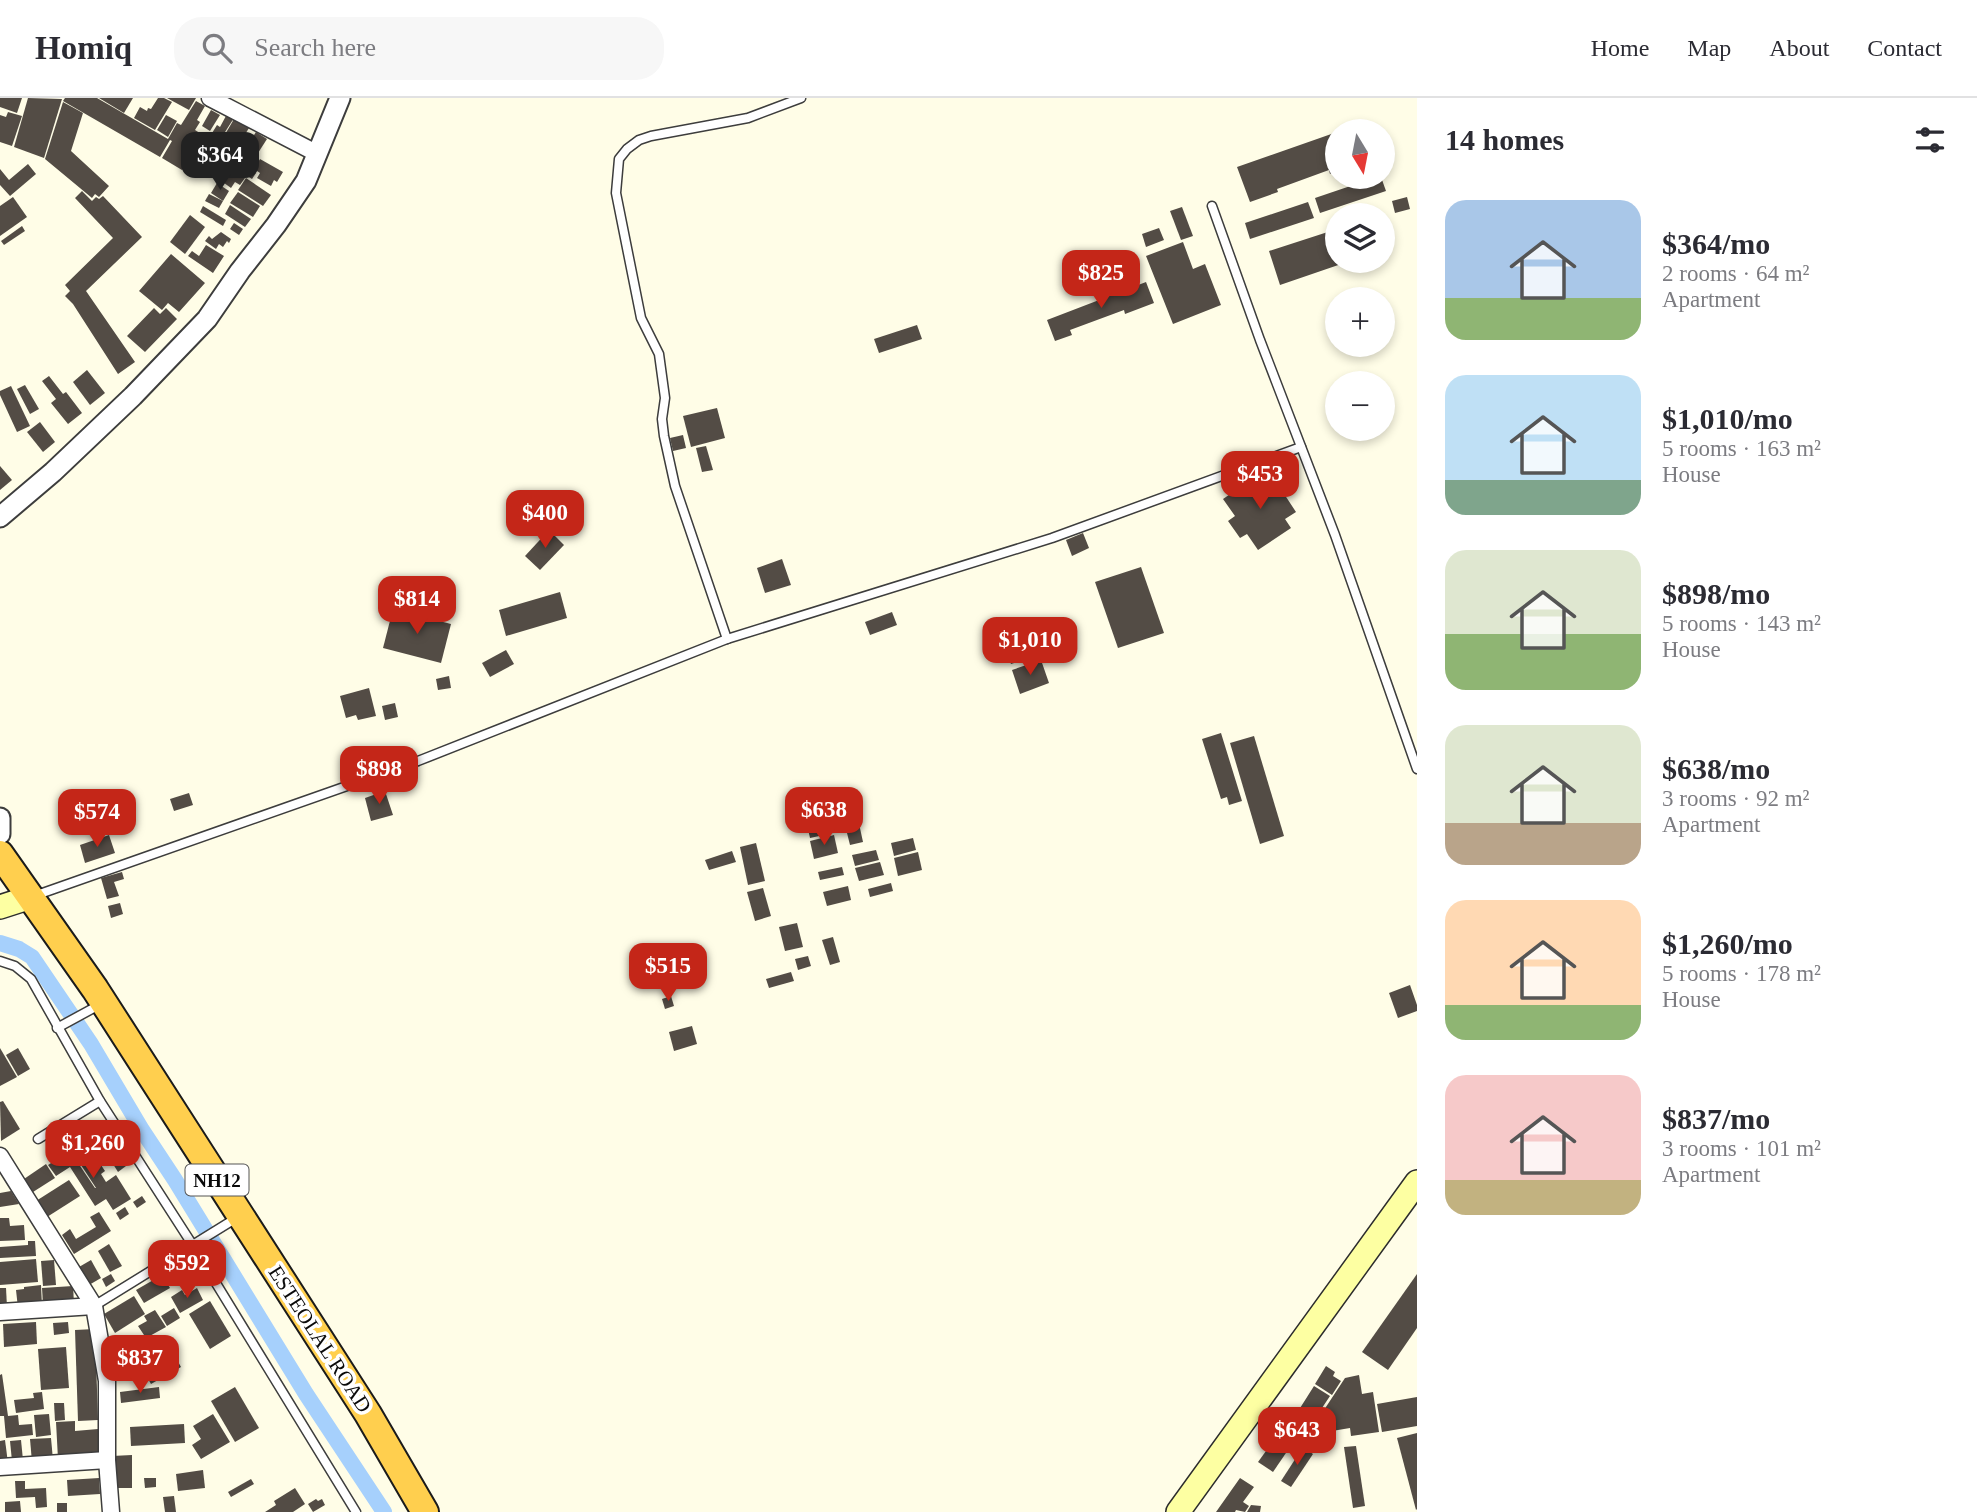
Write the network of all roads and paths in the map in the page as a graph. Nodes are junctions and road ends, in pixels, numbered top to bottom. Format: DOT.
graph roads {
  1 [pos="210,98"];
  2 [pos="340,98"];
  3 [pos="801,98"];
  4 [pos="318,154"];
  5 [pos="1212,206"];
  6 [pos="1301,447"];
  7 [pos="0,517"];
  8 [pos="727,639"];
  9 [pos="1417,769"];
  10 [pos="0,818"];
  11 [pos="0,834"];
  12 [pos="0,854"];
  13 [pos="31,897"];
  14 [pos="0,907"];
  15 [pos="0,961"];
  16 [pos="95,1007"];
  17 [pos="57,1028"];
  18 [pos="100,1101"];
  19 [pos="38,1139"];
  20 [pos="0,1156"];
  21 [pos="1417,1182"];
  22 [pos="240,1216"];
  23 [pos="193,1244"];
  24 [pos="94,1306"];
  25 [pos="0,1312"];
  26 [pos="107,1460"];
  27 [pos="0,1467"];
  28 [pos="111,1512"];
  29 [pos="356,1512"];
  30 [pos="425,1512"];
  31 [pos="1178,1512"];
  1 -- 4 [label="street"];
  2 -- 4 [label="street"];
  3 -- 8 [label="lane"];
  4 -- 7 [label="street"];
  5 -- 6 [label="lane"];
  6 -- 8 [label="lane"];
  6 -- 9 [label="lane"];
  8 -- 13 [label="lane"];
  10 -- 11 [label="street"];
  12 -- 13 [label="highway, ESTEOLAL ROAD / NH12"];
  13 -- 14 [label="main road"];
  13 -- 16 [label="highway, ESTEOLAL ROAD / NH12"];
  15 -- 17 [label="lane"];
  16 -- 17 [label="lane"];
  16 -- 22 [label="highway, ESTEOLAL ROAD / NH12"];
  17 -- 18 [label="lane"];
  18 -- 19 [label="lane"];
  18 -- 23 [label="lane"];
  20 -- 24 [label="street"];
  21 -- 31 [label="main road"];
  22 -- 23 [label="lane"];
  22 -- 30 [label="highway, ESTEOLAL ROAD / NH12"];
  23 -- 24 [label="lane"];
  23 -- 29 [label="lane"];
  24 -- 25 [label="street"];
  24 -- 26 [label="street"];
  26 -- 27 [label="street"];
  26 -- 28 [label="street"];
}
